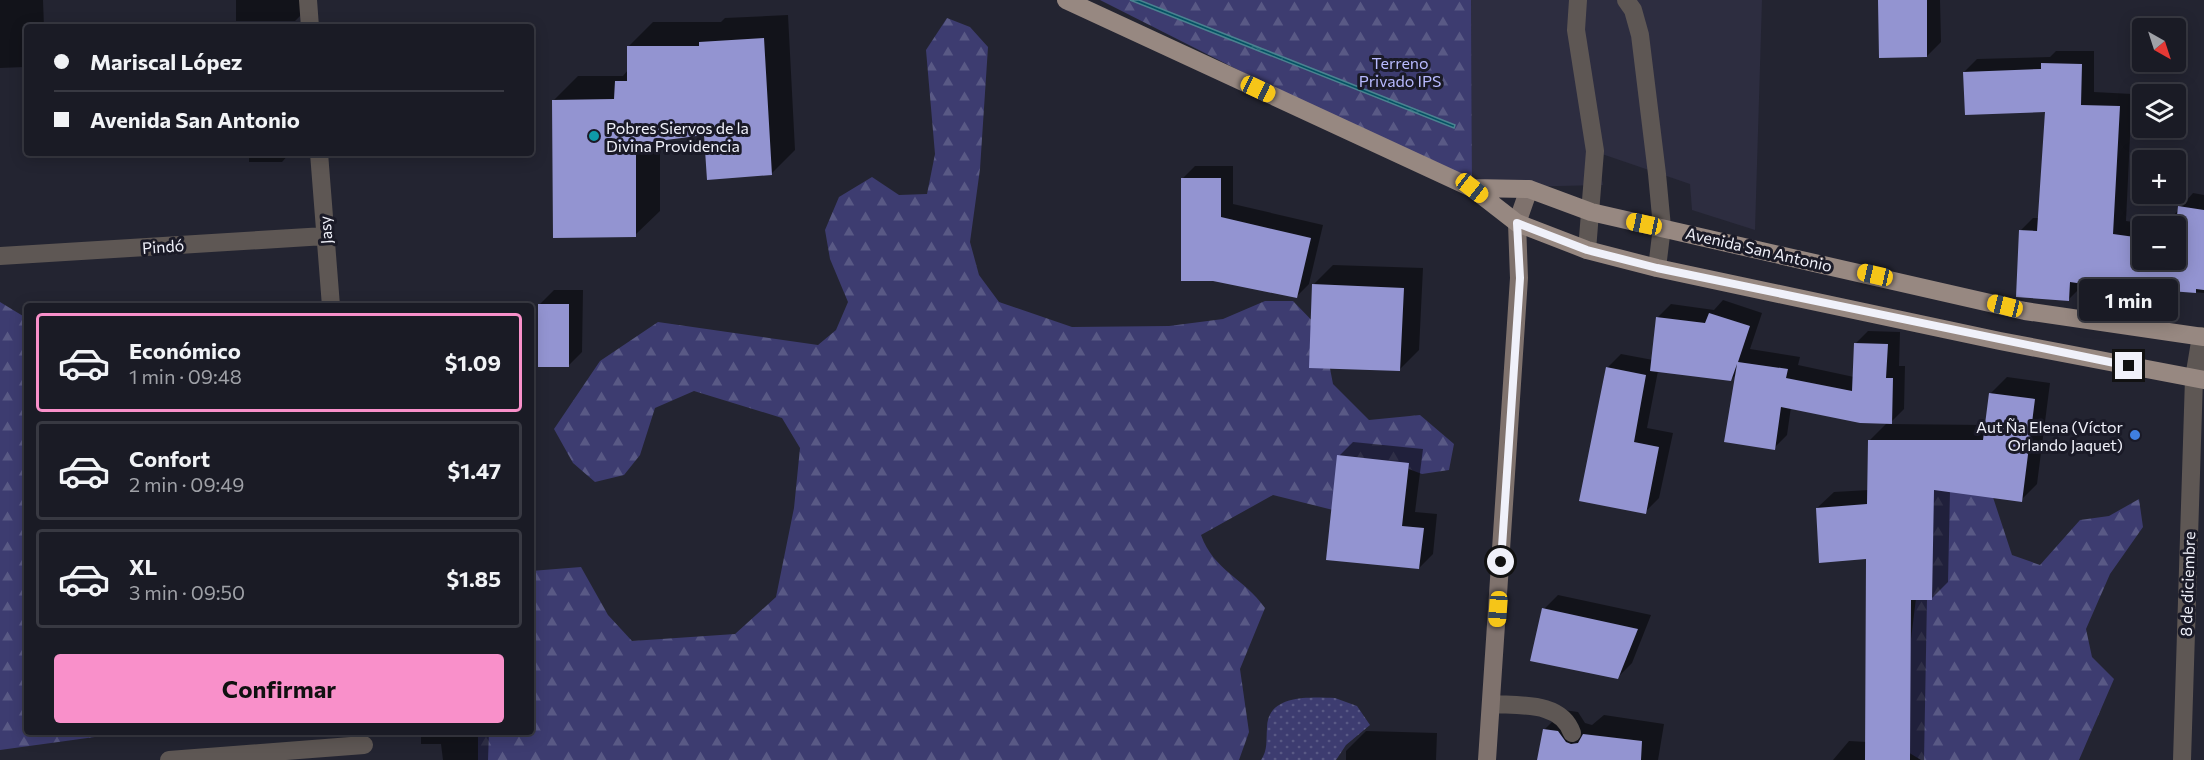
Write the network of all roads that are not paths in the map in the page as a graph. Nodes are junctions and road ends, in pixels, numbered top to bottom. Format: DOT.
graph roads {
  1 [pos="308,0"];
  2 [pos="1066,0"];
  3 [pos="1578,0"];
  4 [pos="1631,3"];
  5 [pos="310,24"];
  6 [pos="319,156"];
  7 [pos="1472,188"];
  8 [pos="1529,189"];
  9 [pos="1591,212"];
  10 [pos="1517,223"];
  11 [pos="1662,227"];
  12 [pos="325,236"];
  13 [pos="1587,250"];
  14 [pos="0,256"];
  15 [pos="1657,268"];
  16 [pos="331,303"];
  17 [pos="2202,337"];
  18 [pos="2199,379"];
  19 [pos="1491,704"];
  20 [pos="1572,733"];
  21 [pos="364,746"];
  22 [pos="169,760"];
  23 [pos="1487,760"];
  24 [pos="2182,760"];
  1 -- 5 [label="street"];
  2 -- 7 [label="main road, Avenida San Antonio"];
  3 -- 9 [label="street"];
  4 -- 11 [label="street"];
  6 -- 12 [label="street, Jasy"];
  7 -- 8 [label="main road, Avenida San Antonio"];
  7 -- 10 [label="main road"];
  8 -- 9 [label="main road, Avenida San Antonio"];
  8 -- 10 [label="street"];
  9 -- 11 [label="main road, Avenida San Antonio"];
  9 -- 13 [label="street"];
  10 -- 13 [label="main road"];
  10 -- 19 [label="street"];
  11 -- 15 [label="street"];
  11 -- 17 [label="main road, Avenida San Antonio"];
  12 -- 14 [label="street, Pindó"];
  12 -- 16 [label="street, Jasy"];
  13 -- 15 [label="main road"];
  15 -- 18 [label="main road"];
  17 -- 18 [label="street, 8 de diciembre"];
  18 -- 24 [label="street, 8 de diciembre"];
  19 -- 20 [label="street"];
  19 -- 23 [label="street"];
  21 -- 22 [label="street"];
}
